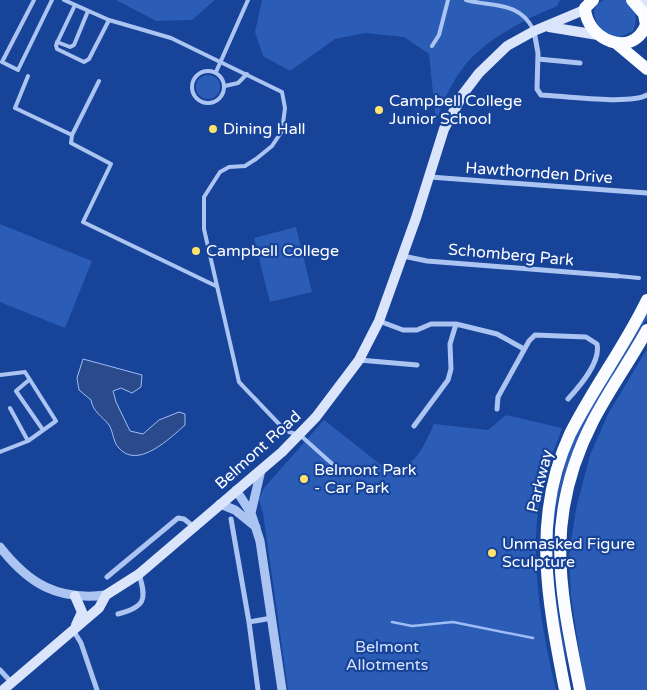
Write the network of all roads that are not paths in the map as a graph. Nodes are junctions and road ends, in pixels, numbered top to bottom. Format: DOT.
graph roads {
  1 [pos="34,0"];
  2 [pos="52,0"];
  3 [pos="64,0"];
  4 [pos="248,0"];
  5 [pos="448,0"];
  6 [pos="466,0"];
  7 [pos="632,0"];
  8 [pos="474,1"];
  9 [pos="647,3"];
  10 [pos="75,5"];
  11 [pos="586,5"];
  12 [pos="88,11"];
  13 [pos="109,20"];
  14 [pos="647,24"];
  15 [pos="546,27"];
  16 [pos="534,31"];
  17 [pos="598,35"];
  18 [pos="57,42"];
  19 [pos="616,43"];
  20 [pos="432,46"];
  21 [pos="538,59"];
  22 [pos="221,62"];
  23 [pos="580,63"];
  24 [pos="647,69"];
  25 [pos="216,72"];
  26 [pos="247,74"];
  27 [pos="28,76"];
  28 [pos="100,80"];
  29 [pos="225,86"];
  30 [pos="647,95"];
  31 [pos="72,135"];
  32 [pos="430,177"];
  33 [pos="647,193"];
  34 [pos="403,256"];
  35 [pos="618,276"];
  36 [pos="639,278"];
  37 [pos="216,286"];
  38 [pos="647,300"];
  39 [pos="379,321"];
  40 [pos="456,324"];
  41 [pos="647,330"];
  42 [pos="524,349"];
  43 [pos="359,360"];
  44 [pos="417,365"];
  45 [pos="0,375"];
  46 [pos="30,380"];
  47 [pos="568,399"];
  48 [pos="10,408"];
  49 [pos="497,409"];
  50 [pos="414,426"];
  51 [pos="43,430"];
  52 [pos="300,435"];
  53 [pos="28,441"];
  54 [pos="0,452"];
  55 [pos="261,469"];
  56 [pos="340,470"];
  57 [pos="236,490"];
  58 [pos="220,504"];
  59 [pos="251,512"];
  60 [pos="231,519"];
  61 [pos="194,527"];
  62 [pos="256,527"];
  63 [pos="0,546"];
  64 [pos="139,574"];
  65 [pos="107,577"];
  66 [pos="106,595"];
  67 [pos="75,596"];
  68 [pos="118,614"];
  69 [pos="272,618"];
  70 [pos="249,622"];
  71 [pos="73,630"];
  72 [pos="0,670"];
  73 [pos="12,682"];
  74 [pos="3,690"];
  75 [pos="97,690"];
  76 [pos="258,690"];
  77 [pos="282,690"];
  78 [pos="565,690"];
  79 [pos="580,690"];
  1 -- 2 [label="lane"];
  3 -- 10 [label="lane"];
  4 -- 22 [label="lane"];
  5 -- 20 [label="lane"];
  6 -- 8 [label="lane"];
  7 -- 9 [label="main road"];
  7 -- 14 [label="highway"];
  8 -- 16 [label="lane"];
  10 -- 12 [label="lane"];
  10 -- 18 [label="lane"];
  11 -- 15 [label="main road, Belmont Road"];
  11 -- 17 [label="highway"];
  12 -- 13 [label="lane"];
  12 -- 18 [label="lane"];
  13 -- 18 [label="lane"];
  13 -- 22 [label="lane"];
  14 -- 19 [label="highway"];
  15 -- 16 [label="main road, Belmont Road"];
  15 -- 17 [label="main road, Belmont Road"];
  16 -- 21 [label="street"];
  16 -- 32 [label="main road, Belmont Road"];
  17 -- 19 [label="highway"];
  19 -- 24 [label="highway"];
  21 -- 23 [label="street"];
  21 -- 30 [label="street"];
  22 -- 25 [label="lane"];
  22 -- 26 [label="lane"];
  25 -- 29 [label="lane"];
  25 -- 29 [label="lane"];
  26 -- 29 [label="lane"];
  26 -- 37 [label="lane"];
  27 -- 31 [label="lane"];
  28 -- 31 [label="lane"];
  31 -- 37 [label="lane"];
  32 -- 33 [label="street, Hawthornden Drive"];
  32 -- 34 [label="main road, Belmont Road"];
  34 -- 35 [label="street, Schomberg Park"];
  34 -- 39 [label="main road, Belmont Road"];
  35 -- 36 [label="lane"];
  37 -- 52 [label="lane"];
  38 -- 78 [label="highway, Parkway"];
  39 -- 40 [label="street"];
  39 -- 43 [label="main road, Belmont Road"];
  40 -- 42 [label="street"];
  40 -- 50 [label="street"];
  41 -- 79 [label="highway, Parkway"];
  42 -- 47 [label="street"];
  42 -- 49 [label="street"];
  43 -- 44 [label="street"];
  43 -- 52 [label="main road, Belmont Road"];
  45 -- 46 [label="lane"];
  46 -- 51 [label="lane"];
  46 -- 51 [label="lane"];
  48 -- 53 [label="lane"];
  51 -- 53 [label="lane"];
  52 -- 55 [label="main road, Belmont Road"];
  52 -- 56 [label="lane"];
  53 -- 54 [label="lane"];
  55 -- 57 [label="main road, Belmont Road"];
  55 -- 59 [label="street"];
  57 -- 58 [label="main road, Belmont Road"];
  57 -- 59 [label="street"];
  58 -- 61 [label="main road, Belmont Road"];
  58 -- 62 [label="street"];
  59 -- 62 [label="street"];
  60 -- 70 [label="street"];
  61 -- 64 [label="main road, Belmont Road"];
  61 -- 65 [label="street"];
  62 -- 69 [label="street"];
  63 -- 67 [label="street"];
  64 -- 66 [label="main road, Belmont Road"];
  64 -- 68 [label="street"];
  66 -- 67 [label="street"];
  66 -- 71 [label="main road, Belmont Road"];
  67 -- 71 [label="main road"];
  69 -- 70 [label="street"];
  69 -- 77 [label="street"];
  70 -- 76 [label="street"];
  71 -- 73 [label="main road, Belmont Road"];
  71 -- 75 [label="street"];
  72 -- 73 [label="street"];
  73 -- 74 [label="main road, Belmont Road"];
}
